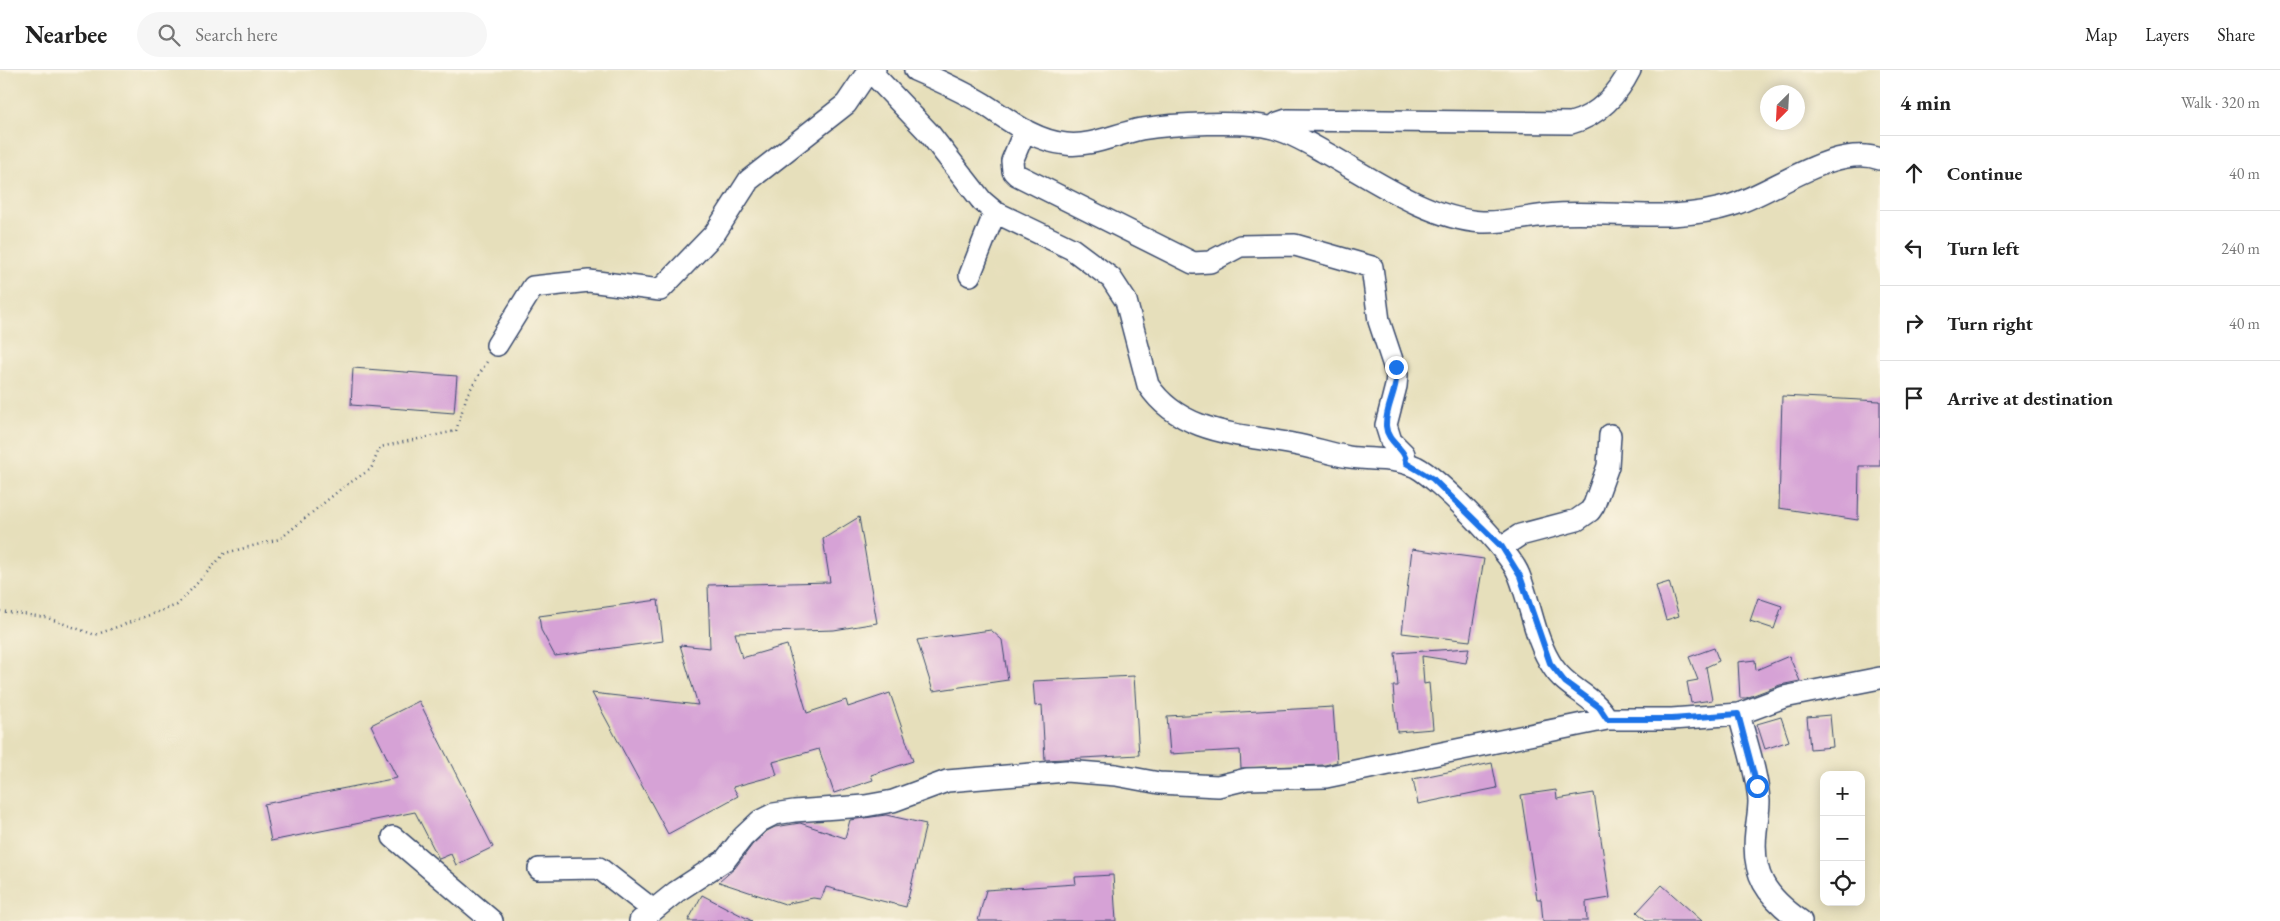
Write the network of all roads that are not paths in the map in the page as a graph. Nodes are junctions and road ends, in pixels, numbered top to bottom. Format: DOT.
graph roads {
  1 [pos="915,70"];
  2 [pos="1630,70"];
  3 [pos="869,72"];
  4 [pos="1273,128"];
  5 [pos="1025,130"];
  6 [pos="1880,159"];
  7 [pos="995,212"];
  8 [pos="970,275"];
  9 [pos="497,345"];
  10 [pos="1610,435"];
  11 [pos="1406,463"];
  12 [pos="1502,547"];
  13 [pos="1880,678"];
  14 [pos="1738,714"];
  15 [pos="1607,719"];
  16 [pos="393,837"];
  17 [pos="539,869"];
  18 [pos="647,916"];
  19 [pos="492,921"];
  20 [pos="1801,921"];
  1 -- 5 [label="street"];
  2 -- 4 [label="street"];
  3 -- 7 [label="street"];
  3 -- 9 [label="street"];
  4 -- 5 [label="street"];
  4 -- 6 [label="street"];
  5 -- 11 [label="street"];
  7 -- 8 [label="street"];
  7 -- 11 [label="street"];
  10 -- 12 [label="street"];
  11 -- 12 [label="street"];
  12 -- 15 [label="street"];
  13 -- 14 [label="street"];
  14 -- 15 [label="street"];
  14 -- 20 [label="street"];
  15 -- 18 [label="street"];
  16 -- 19 [label="street"];
  17 -- 18 [label="street"];
}
